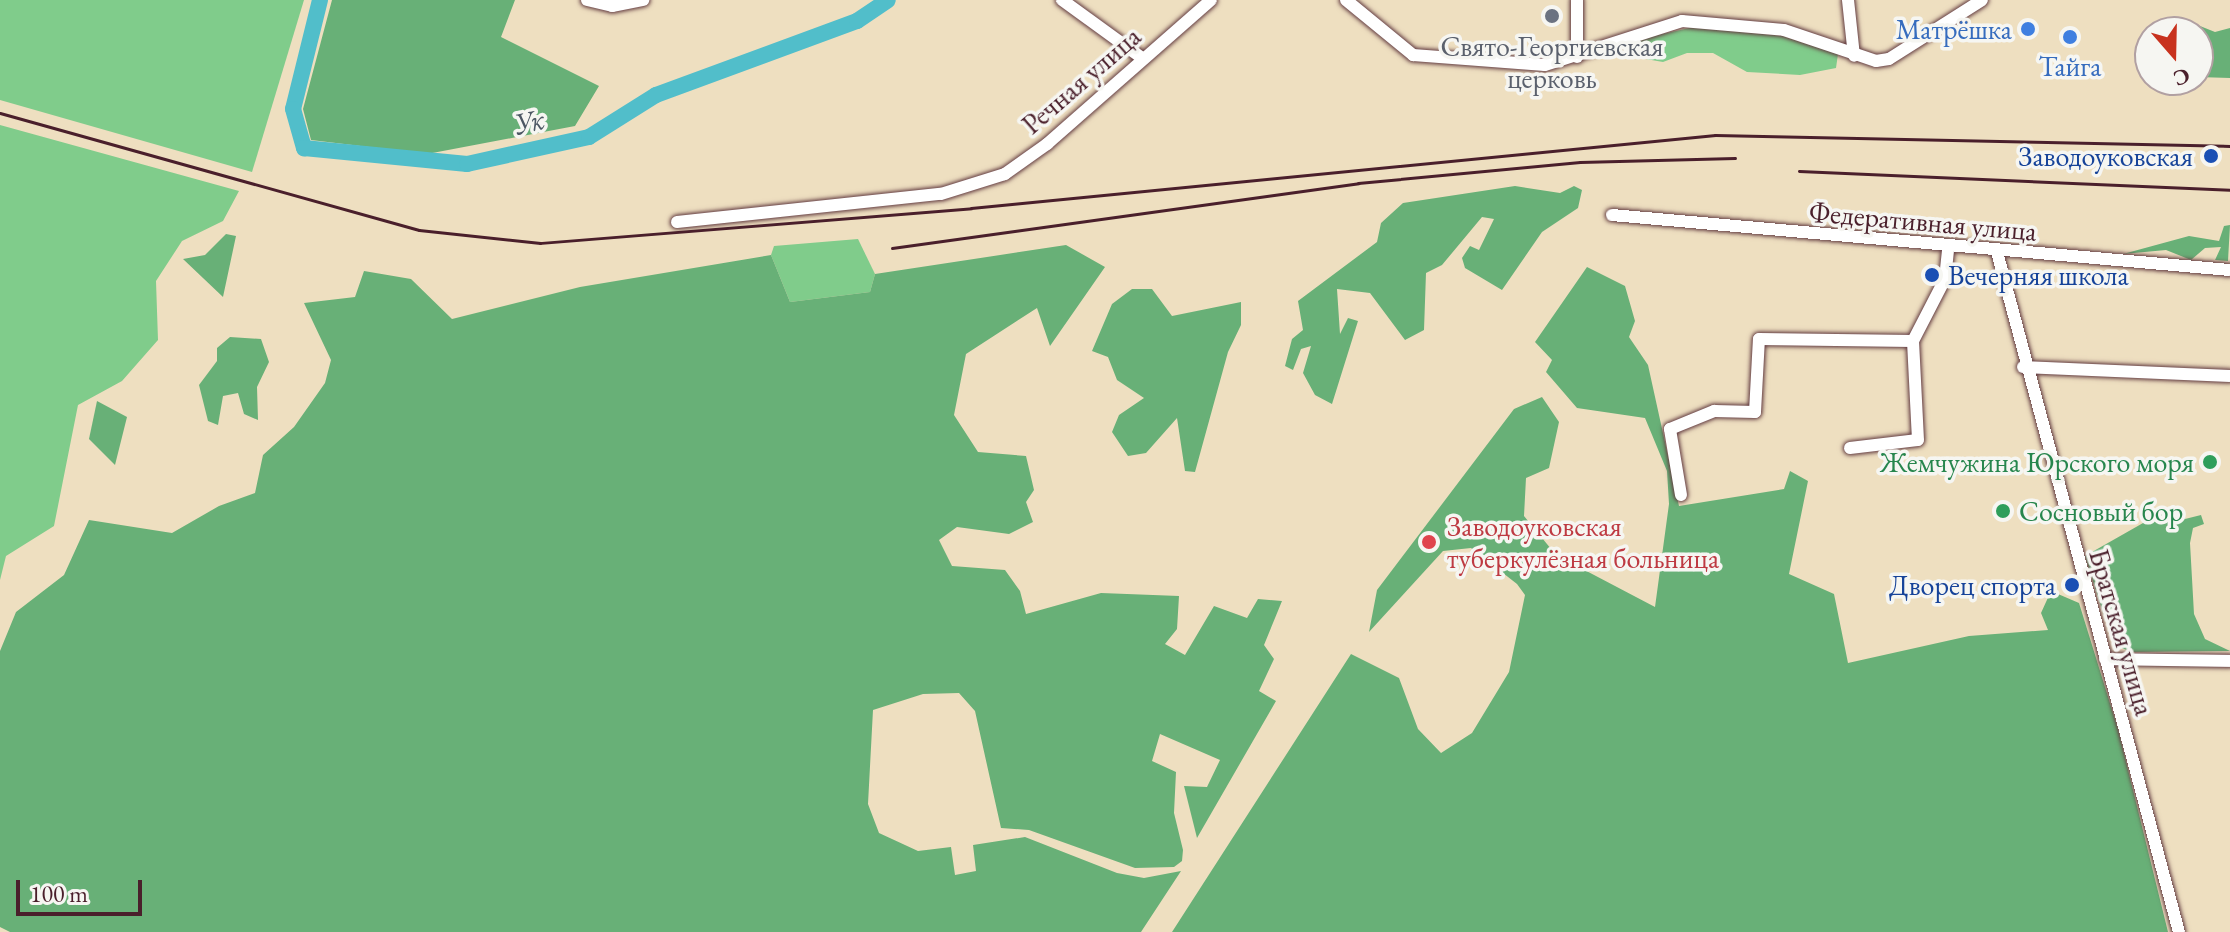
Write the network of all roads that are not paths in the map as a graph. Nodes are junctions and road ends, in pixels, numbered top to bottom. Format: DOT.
graph roads {
  1 [pos="587,0"];
  2 [pos="643,0"];
  3 [pos="1062,0"];
  4 [pos="1211,0"];
  5 [pos="1346,0"];
  6 [pos="1577,0"];
  7 [pos="1848,0"];
  8 [pos="1982,0"];
  9 [pos="1854,56"];
  10 [pos="1577,57"];
  11 [pos="1142,58"];
  12 [pos="1612,215"];
  13 [pos="677,222"];
  14 [pos="1948,248"];
  15 [pos="1997,252"];
  16 [pos="2230,270"];
  17 [pos="1913,341"];
  18 [pos="2023,367"];
  19 [pos="2230,376"];
  20 [pos="1850,448"];
  21 [pos="1681,495"];
  22 [pos="2105,659"];
  23 [pos="2230,661"];
  24 [pos="2179,932"];
  1 -- 2 [label="street"];
  3 -- 11 [label="street"];
  4 -- 11 [label="street, Речная улица"];
  5 -- 10 [label="street"];
  6 -- 10 [label="street"];
  7 -- 9 [label="street"];
  8 -- 9 [label="street"];
  9 -- 10 [label="street"];
  11 -- 13 [label="street, Речная улица"];
  12 -- 14 [label="street, Федеративная улица"];
  14 -- 15 [label="street, Федеративная улица"];
  14 -- 17 [label="street"];
  15 -- 16 [label="street, Федеративная улица"];
  15 -- 18 [label="street, Братская улица"];
  17 -- 20 [label="street"];
  17 -- 21 [label="street"];
  18 -- 19 [label="street"];
  18 -- 22 [label="street, Братская улица"];
  22 -- 23 [label="street"];
  22 -- 24 [label="street, Братская улица"];
}
